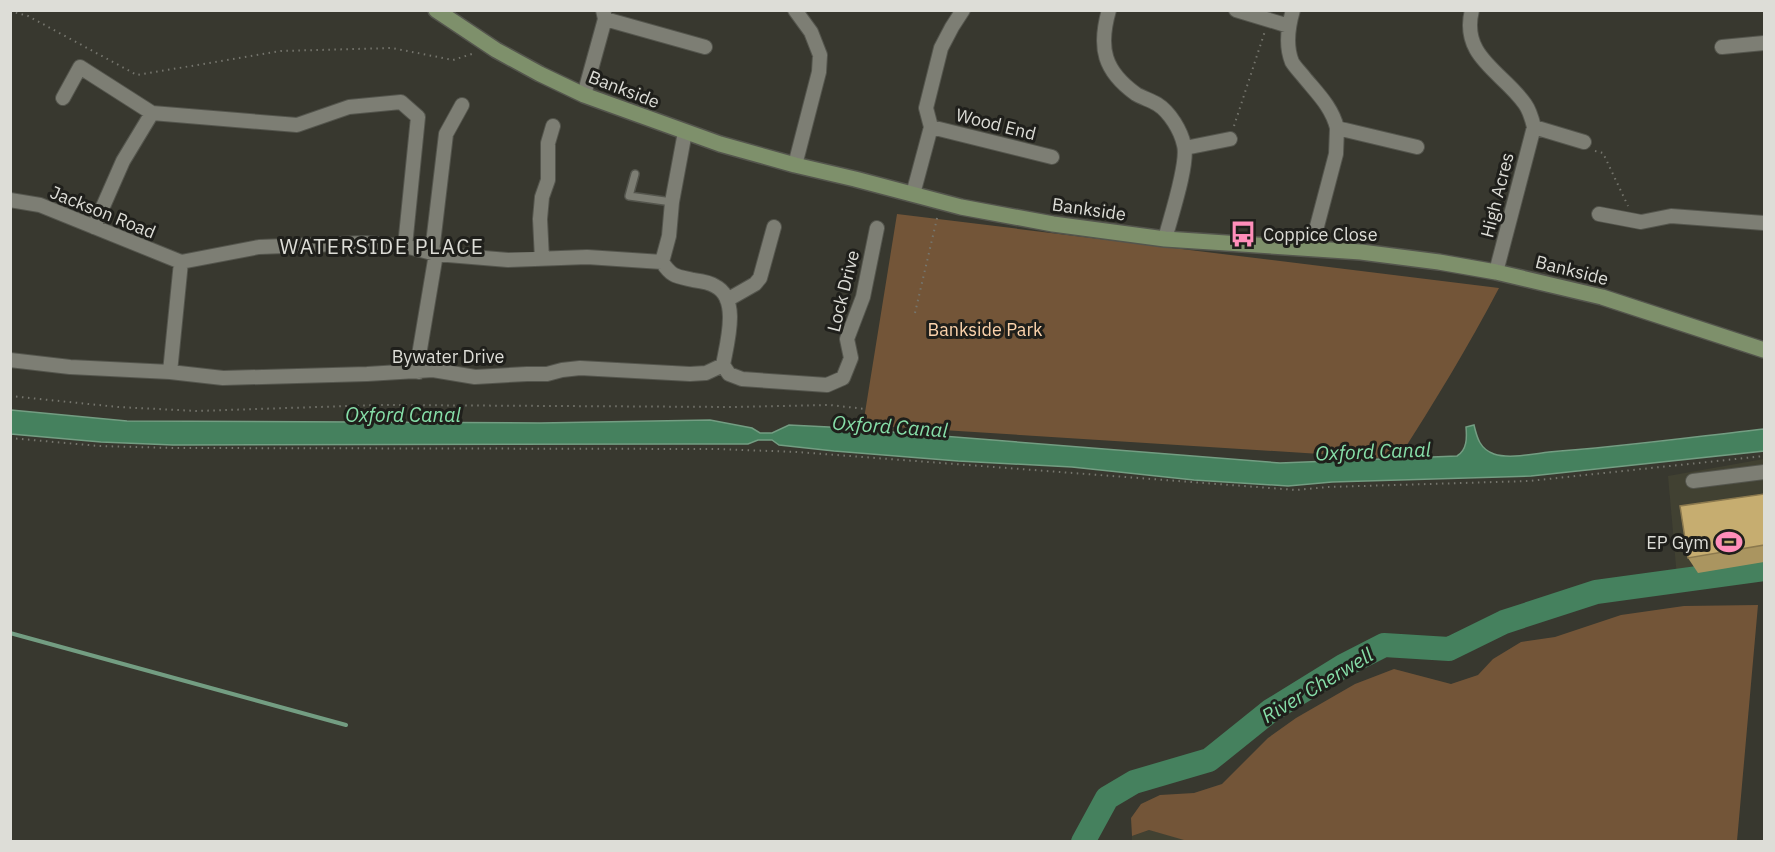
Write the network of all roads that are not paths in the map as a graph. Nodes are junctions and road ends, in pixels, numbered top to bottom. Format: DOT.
graph roads {
  1 [pos="436,10"];
  2 [pos="795,10"];
  3 [pos="963,10"];
  4 [pos="1109,10"];
  5 [pos="1236,10"];
  6 [pos="1293,10"];
  7 [pos="1472,10"];
  8 [pos="604,15"];
  9 [pos="1289,26"];
  10 [pos="1764,43"];
  11 [pos="705,47"];
  12 [pos="1722,47"];
  13 [pos="584,95"];
  14 [pos="63,98"];
  15 [pos="462,105"];
  16 [pos="152,112"];
  17 [pos="553,126"];
  18 [pos="931,127"];
  19 [pos="1534,127"];
  20 [pos="1337,128"];
  21 [pos="685,132"];
  22 [pos="1230,139"];
  23 [pos="1584,142"];
  24 [pos="1417,147"];
  25 [pos="1185,148"];
  26 [pos="1052,157"];
  27 [pos="795,165"];
  28 [pos="635,174"];
  29 [pos="913,194"];
  30 [pos="10,200"];
  31 [pos="672,202"];
  32 [pos="1599,214"];
  33 [pos="1764,224"];
  34 [pos="94,227"];
  35 [pos="774,227"];
  36 [pos="877,228"];
  37 [pos="1165,239"];
  38 [pos="405,246"];
  39 [pos="1311,249"];
  40 [pos="434,253"];
  41 [pos="542,259"];
  42 [pos="181,262"];
  43 [pos="664,266"];
  44 [pos="1496,272"];
  45 [pos="727,300"];
  46 [pos="1764,350"];
  47 [pos="10,360"];
  48 [pos="723,364"];
  49 [pos="170,372"];
  50 [pos="419,372"];
  51 [pos="1764,472"];
  52 [pos="1693,481"];
  1 -- 13 [label="street, Bankside"];
  2 -- 27 [label="street"];
  3 -- 18 [label="street, Wood End"];
  4 -- 25 [label="street"];
  5 -- 9 [label="street"];
  6 -- 9 [label="street"];
  7 -- 19 [label="street"];
  8 -- 11 [label="street"];
  8 -- 13 [label="street"];
  9 -- 20 [label="street"];
  10 -- 12 [label="street"];
  13 -- 21 [label="street, Bankside"];
  14 -- 16 [label="street"];
  15 -- 40 [label="street"];
  16 -- 34 [label="street"];
  16 -- 38 [label="street"];
  17 -- 41 [label="street"];
  18 -- 26 [label="street, Wood End"];
  18 -- 29 [label="street, Wood End"];
  19 -- 23 [label="street"];
  19 -- 44 [label="street, High Acres"];
  20 -- 24 [label="street"];
  20 -- 39 [label="street"];
  21 -- 27 [label="street, Bankside"];
  21 -- 31 [label="street"];
  22 -- 25 [label="street"];
  25 -- 37 [label="street"];
  27 -- 29 [label="street, Bankside"];
  28 -- 31 [label="lane"];
  29 -- 37 [label="street, Bankside"];
  30 -- 34 [label="street, Jackson Road"];
  31 -- 43 [label="street"];
  32 -- 33 [label="street"];
  34 -- 42 [label="street, Jackson Road"];
  35 -- 45 [label="street"];
  36 -- 48 [label="street, Lock Drive"];
  37 -- 39 [label="street, Bankside"];
  38 -- 40 [label="street"];
  38 -- 42 [label="street"];
  39 -- 44 [label="street, Bankside"];
  40 -- 41 [label="street"];
  40 -- 50 [label="street"];
  41 -- 43 [label="street"];
  42 -- 49 [label="street"];
  43 -- 45 [label="street"];
  44 -- 46 [label="street, Bankside"];
  45 -- 48 [label="street"];
  47 -- 49 [label="street, Bywater Drive"];
  48 -- 50 [label="street, Bywater Drive"];
  49 -- 50 [label="street, Bywater Drive"];
  51 -- 52 [label="street"];
}
